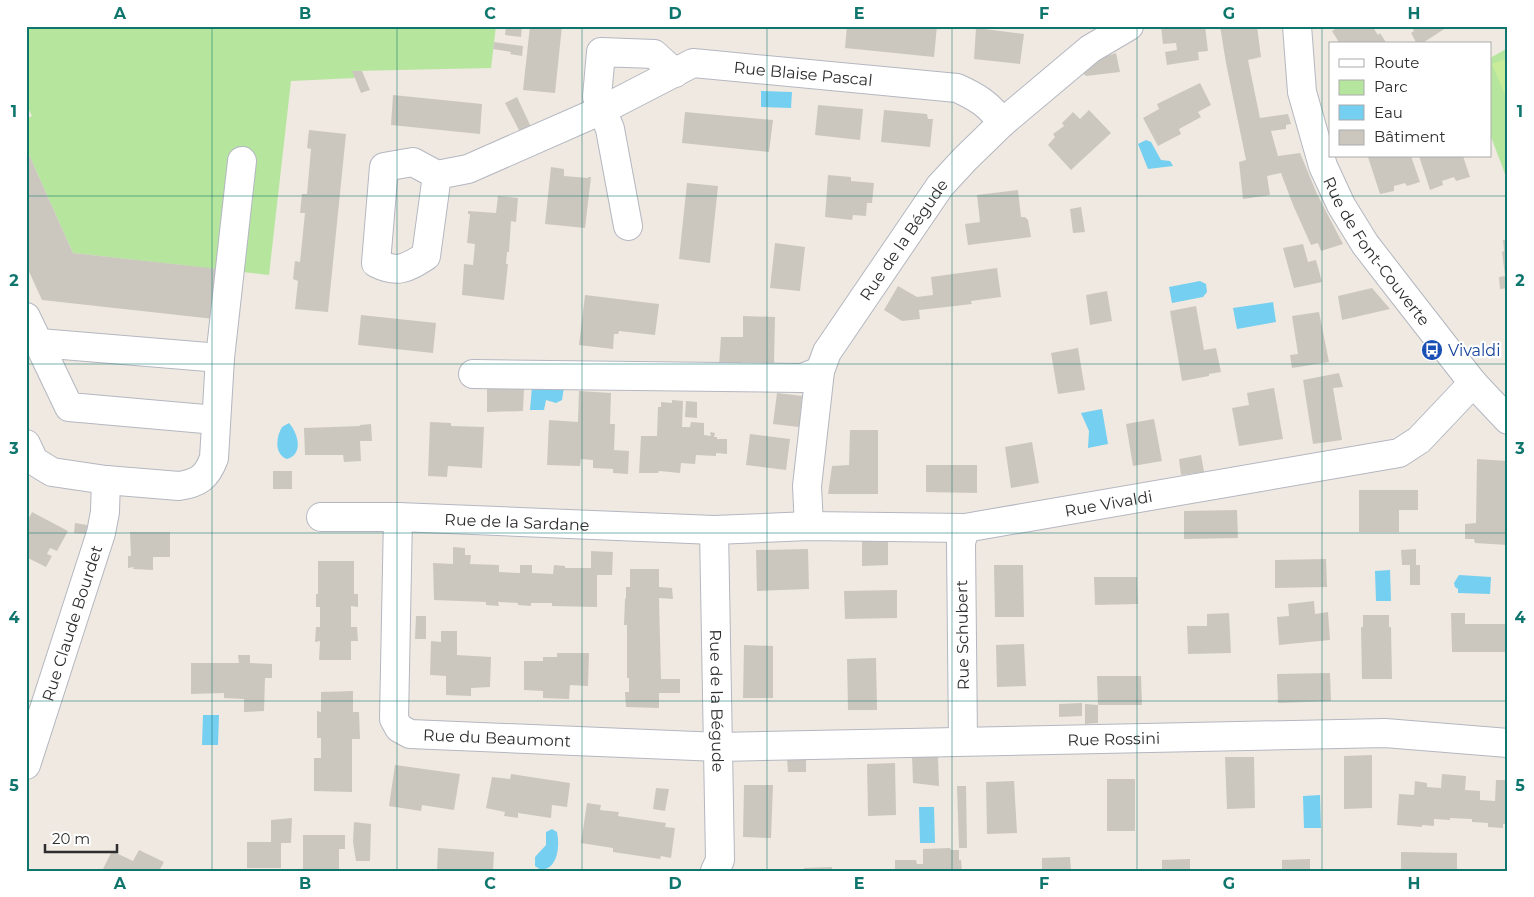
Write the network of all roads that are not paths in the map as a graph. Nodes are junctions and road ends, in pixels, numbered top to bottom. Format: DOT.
graph roads {
  1 [pos="1129,26"];
  2 [pos="1297,26"];
  3 [pos="1090,38"];
  4 [pos="675,73"];
  5 [pos="602,110"];
  6 [pos="1002,122"];
  7 [pos="242,161"];
  8 [pos="437,175"];
  9 [pos="628,226"];
  10 [pos="26,317"];
  11 [pos="39,343"];
  12 [pos="220,358"];
  13 [pos="820,371"];
  14 [pos="473,374"];
  15 [pos="1473,383"];
  16 [pos="216,420"];
  17 [pos="1508,420"];
  18 [pos="29,456"];
  19 [pos="106,480"];
  20 [pos="321,517"];
  21 [pos="398,518"];
  22 [pos="809,526"];
  23 [pos="965,528"];
  24 [pos="714,530"];
  25 [pos="963,741"];
  26 [pos="1508,743"];
  27 [pos="719,747"];
  28 [pos="26,765"];
  29 [pos="715,871"];
  1 -- 3 [label="street, Rue de la Bégude"];
  2 -- 15 [label="street, Rue de Font-Couverte"];
  3 -- 6 [label="street, Rue de la Bégude"];
  4 -- 5 [label="street, Rue Blaise Pascal"];
  4 -- 5 [label="street"];
  4 -- 6 [label="street, Rue Blaise Pascal"];
  5 -- 8 [label="street, Rue Blaise Pascal"];
  5 -- 9 [label="street"];
  6 -- 13 [label="street, Rue de la Bégude"];
  7 -- 12 [label="street"];
  10 -- 11 [label="street"];
  11 -- 12 [label="street"];
  11 -- 16 [label="street"];
  12 -- 16 [label="street"];
  13 -- 14 [label="street"];
  13 -- 22 [label="street, Rue de la Bégude"];
  15 -- 17 [label="street, Rue de Font-Couverte"];
  15 -- 23 [label="street, Rue Vivaldi"];
  16 -- 19 [label="street"];
  18 -- 19 [label="street"];
  19 -- 28 [label="street, Rue Claude Bourdet"];
  20 -- 21 [label="street, Rue de la Sardane"];
  21 -- 24 [label="street, Rue de la Sardane"];
  21 -- 27 [label="street, Rue du Beaumont"];
  22 -- 23 [label="street, Rue Vivaldi"];
  22 -- 24 [label="street, Rue Vivaldi"];
  23 -- 25 [label="street, Rue Schubert"];
  24 -- 27 [label="street, Rue de la Bégude"];
  25 -- 26 [label="street, Rue Rossini"];
  25 -- 27 [label="street, Rue Rossini"];
  27 -- 29 [label="street, Rue de la Bégude"];
}
